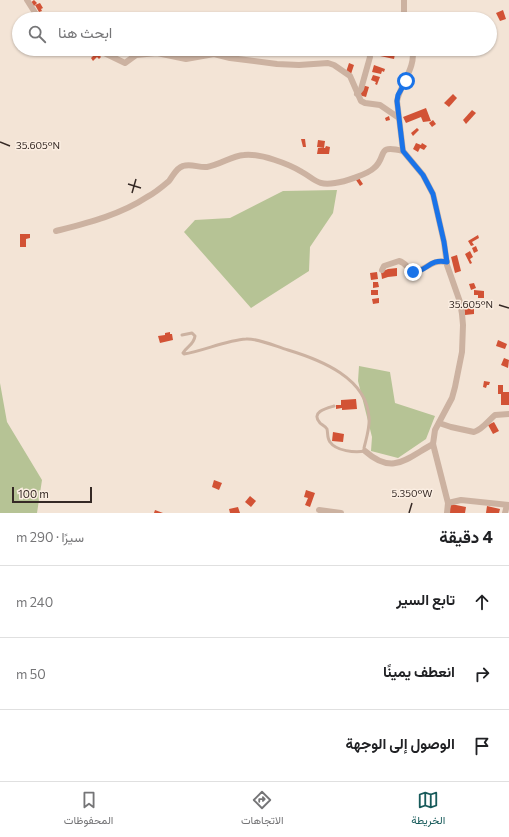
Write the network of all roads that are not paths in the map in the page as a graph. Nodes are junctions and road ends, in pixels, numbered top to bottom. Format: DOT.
graph roads {
  1 [pos="27,0"];
  2 [pos="404,0"];
  3 [pos="35,12"];
  4 [pos="404,12"];
  5 [pos="110,56"];
  6 [pos="134,56"];
  7 [pos="172,56"];
  8 [pos="203,56"];
  9 [pos="222,56"];
  10 [pos="370,56"];
  11 [pos="413,56"];
  12 [pos="357,94"];
  13 [pos="399,118"];
  14 [pos="403,151"];
  15 [pos="56,231"];
  16 [pos="447,262"];
  17 [pos="382,270"];
  18 [pos="182,335"];
  19 [pos="334,406"];
  20 [pos="509,414"];
  21 [pos="439,423"];
  22 [pos="433,444"];
  23 [pos="365,451"];
  24 [pos="448,503"];
  25 [pos="508,505"];
  26 [pos="320,510"];
  27 [pos="341,513"];
  28 [pos="447,513"];
  29 [pos="505,513"];
  1 -- 3 [label="street"];
  2 -- 4 [label="street"];
  5 -- 6 [label="street"];
  7 -- 8 [label="street"];
  9 -- 12 [label="street"];
  10 -- 12 [label="street"];
  11 -- 13 [label="street"];
  12 -- 13 [label="street"];
  13 -- 14 [label="street"];
  14 -- 15 [label="street"];
  14 -- 16 [label="street"];
  16 -- 17 [label="street"];
  16 -- 21 [label="street"];
  18 -- 23 [label="lane"];
  19 -- 23 [label="lane"];
  20 -- 21 [label="street"];
  21 -- 22 [label="street"];
  22 -- 23 [label="street"];
  22 -- 24 [label="street"];
  24 -- 25 [label="street"];
  24 -- 28 [label="street"];
  25 -- 29 [label="street"];
  26 -- 27 [label="street"];
}
